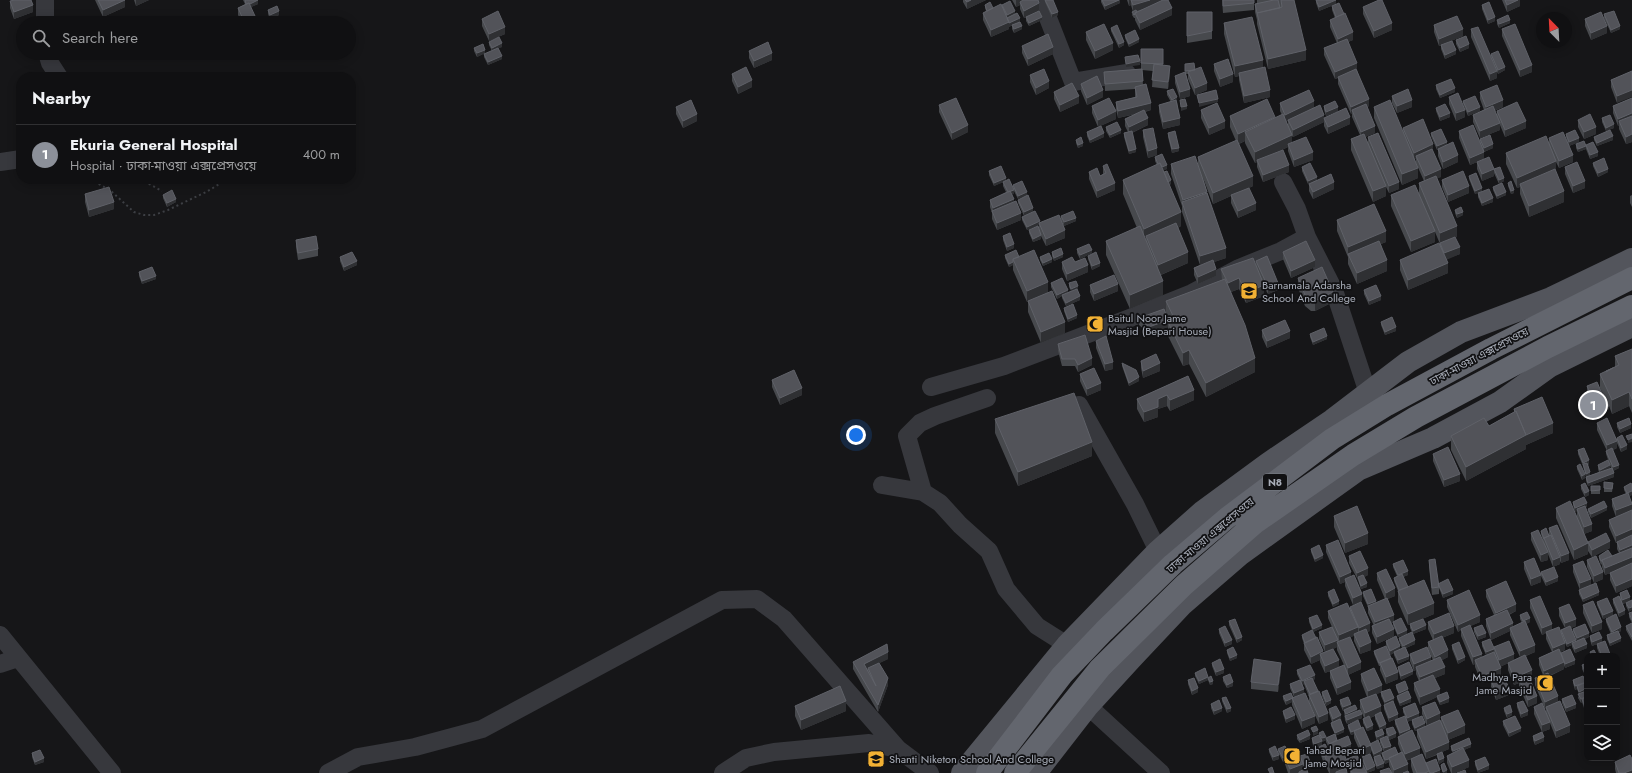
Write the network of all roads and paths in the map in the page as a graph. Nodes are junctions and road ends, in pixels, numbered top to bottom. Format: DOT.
graph roads {
  1 [pos="45,0"];
  2 [pos="1041,0"];
  3 [pos="45,16"];
  4 [pos="49,60"];
  5 [pos="56,72"];
  6 [pos="1134,72"];
  7 [pos="16,160"];
  8 [pos="0,162"];
  9 [pos="1284,182"];
  10 [pos="99,184"];
  11 [pos="149,184"];
  12 [pos="220,184"];
  13 [pos="162,191"];
  14 [pos="1307,237"];
  15 [pos="1632,259"];
  16 [pos="1632,278"];
  17 [pos="1632,306"];
  18 [pos="1632,326"];
  19 [pos="931,387"];
  20 [pos="1368,393"];
  21 [pos="987,398"];
  22 [pos="1079,405"];
  23 [pos="882,485"];
  24 [pos="923,492"];
  25 [pos="1158,551"];
  26 [pos="0,635"];
  27 [pos="1067,645"];
  28 [pos="18,658"];
  29 [pos="0,664"];
  30 [pos="1088,706"];
  31 [pos="898,749"];
  32 [pos="112,773"];
  33 [pos="328,773"];
  34 [pos="723,773"];
  35 [pos="930,773"];
  36 [pos="962,773"];
  37 [pos="987,773"];
  38 [pos="1015,773"];
  39 [pos="1036,773"];
  40 [pos="1161,773"];
  1 -- 3 [label="street"];
  2 -- 6 [label="street"];
  4 -- 5 [label="street"];
  7 -- 8 [label="street"];
  9 -- 14 [label="street"];
  10 -- 12 [label="path"];
  11 -- 13 [label="path"];
  14 -- 19 [label="street"];
  14 -- 20 [label="street"];
  15 -- 20 [label="main road"];
  16 -- 37 [label="highway, ঢাকা-মাওয়া এক্সপ্রেসওয়ে / N8"];
  17 -- 38 [label="highway, ঢাকা-মাওয়া এক্সপ্রেসওয়ে / N8"];
  18 -- 30 [label="main road"];
  20 -- 25 [label="main road"];
  21 -- 24 [label="street"];
  22 -- 25 [label="street"];
  23 -- 24 [label="street"];
  24 -- 27 [label="street"];
  25 -- 27 [label="main road"];
  26 -- 28 [label="street"];
  27 -- 36 [label="main road"];
  28 -- 29 [label="street"];
  28 -- 32 [label="street"];
  30 -- 39 [label="main road"];
  30 -- 40 [label="street"];
  31 -- 33 [label="street"];
  31 -- 34 [label="street"];
  31 -- 35 [label="street"];
}
